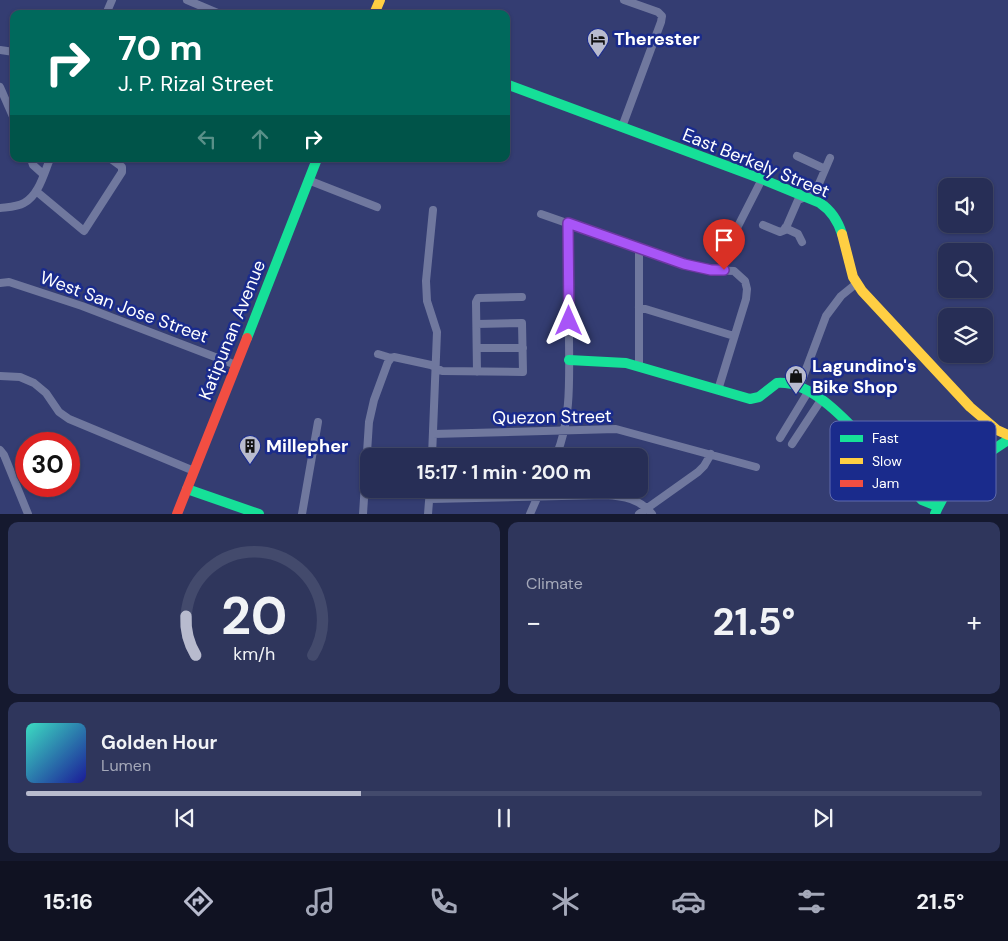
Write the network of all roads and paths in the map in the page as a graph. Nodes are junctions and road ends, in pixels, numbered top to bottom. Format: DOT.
graph roads {
  1 [pos="187,0"];
  2 [pos="624,0"];
  3 [pos="211,10"];
  4 [pos="510,85"];
  5 [pos="0,87"];
  6 [pos="10,110"];
  7 [pos="622,127"];
  8 [pos="797,156"];
  9 [pos="830,158"];
  10 [pos="32,162"];
  11 [pos="49,162"];
  12 [pos="115,162"];
  13 [pos="316,162"];
  14 [pos="824,169"];
  15 [pos="43,174"];
  16 [pos="762,179"];
  17 [pos="308,180"];
  18 [pos="36,191"];
  19 [pos="807,197"];
  20 [pos="377,207"];
  21 [pos="0,208"];
  22 [pos="433,210"];
  23 [pos="541,214"];
  24 [pos="568,223"];
  25 [pos="762,225"];
  26 [pos="785,228"];
  27 [pos="736,230"];
  28 [pos="802,242"];
  29 [pos="639,249"];
  30 [pos="0,283"];
  31 [pos="856,283"];
  32 [pos="522,297"];
  33 [pos="639,307"];
  34 [pos="477,324"];
  35 [pos="734,336"];
  36 [pos="477,348"];
  37 [pos="524,348"];
  38 [pos="378,354"];
  39 [pos="391,358"];
  40 [pos="569,360"];
  41 [pos="236,364"];
  42 [pos="639,366"];
  43 [pos="436,368"];
  44 [pos="477,372"];
  45 [pos="0,376"];
  46 [pos="718,390"];
  47 [pos="804,390"];
  48 [pos="821,400"];
  49 [pos="847,421"];
  50 [pos="986,421"];
  51 [pos="318,422"];
  52 [pos="996,429"];
  53 [pos="564,431"];
  54 [pos="433,434"];
  55 [pos="1008,435"];
  56 [pos="780,438"];
  57 [pos="1008,440"];
  58 [pos="792,444"];
  59 [pos="432,448"];
  60 [pos="559,448"];
  61 [pos="996,449"];
  62 [pos="0,450"];
  63 [pos="711,454"];
  64 [pos="756,467"];
  65 [pos="194,471"];
  66 [pos="187,488"];
  67 [pos="484,498"];
  68 [pos="538,498"];
  69 [pos="628,498"];
  70 [pos="430,499"];
  71 [pos="924,501"];
  72 [pos="936,510"];
  73 [pos="650,511"];
  74 [pos="28,514"];
  75 [pos="177,514"];
  76 [pos="259,514"];
  77 [pos="302,514"];
  78 [pos="363,514"];
  79 [pos="428,514"];
  80 [pos="530,514"];
  81 [pos="639,514"];
  1 -- 3 [label="street"];
  2 -- 7 [label="street"];
  4 -- 7 [label="street, East Berkely Street"];
  5 -- 6 [label="street"];
  7 -- 16 [label="street, East Berkely Street"];
  8 -- 14 [label="street"];
  9 -- 14 [label="street"];
  10 -- 15 [label="street"];
  11 -- 15 [label="street"];
  12 -- 18 [label="street"];
  13 -- 17 [label="street, Katipunan Avenue"];
  14 -- 19 [label="street"];
  15 -- 18 [label="street"];
  16 -- 19 [label="street, East Berkely Street"];
  16 -- 27 [label="street"];
  17 -- 20 [label="street"];
  17 -- 41 [label="street, Katipunan Avenue"];
  18 -- 21 [label="street"];
  19 -- 26 [label="street"];
  19 -- 31 [label="street, East Berkely Street"];
  22 -- 43 [label="street"];
  23 -- 24 [label="street"];
  24 -- 29 [label="street"];
  24 -- 40 [label="street"];
  25 -- 26 [label="street"];
  26 -- 28 [label="street"];
  29 -- 33 [label="street"];
  29 -- 35 [label="street"];
  30 -- 41 [label="street, West San Jose Street"];
  31 -- 47 [label="street"];
  31 -- 50 [label="street, East Berkely Street"];
  32 -- 34 [label="street"];
  33 -- 35 [label="street"];
  33 -- 42 [label="street"];
  34 -- 36 [label="street"];
  34 -- 37 [label="street"];
  35 -- 46 [label="street"];
  36 -- 37 [label="street"];
  36 -- 44 [label="street"];
  37 -- 44 [label="street"];
  38 -- 39 [label="street"];
  39 -- 43 [label="street"];
  39 -- 78 [label="street"];
  40 -- 42 [label="street"];
  40 -- 53 [label="street"];
  41 -- 65 [label="street, Katipunan Avenue"];
  42 -- 46 [label="street"];
  43 -- 44 [label="street"];
  43 -- 54 [label="street"];
  45 -- 65 [label="street"];
  46 -- 47 [label="street"];
  47 -- 48 [label="street"];
  47 -- 56 [label="street"];
  48 -- 49 [label="street"];
  48 -- 58 [label="street"];
  51 -- 77 [label="street"];
  52 -- 55 [label="street, East Berkely Street"];
  53 -- 54 [label="street, Quezon Street"];
  53 -- 60 [label="street"];
  53 -- 63 [label="street, Quezon Street"];
  54 -- 59 [label="street"];
  57 -- 61 [label="street"];
  62 -- 74 [label="street"];
  63 -- 64 [label="street, Quezon Street"];
  63 -- 73 [label="street"];
  65 -- 66 [label="street, Katipunan Avenue"];
  66 -- 75 [label="street, Katipunan Avenue"];
  66 -- 76 [label="street"];
  67 -- 70 [label="street"];
  68 -- 80 [label="street"];
  69 -- 73 [label="street"];
  70 -- 79 [label="street"];
  71 -- 72 [label="street"];
  73 -- 81 [label="street"];
}
